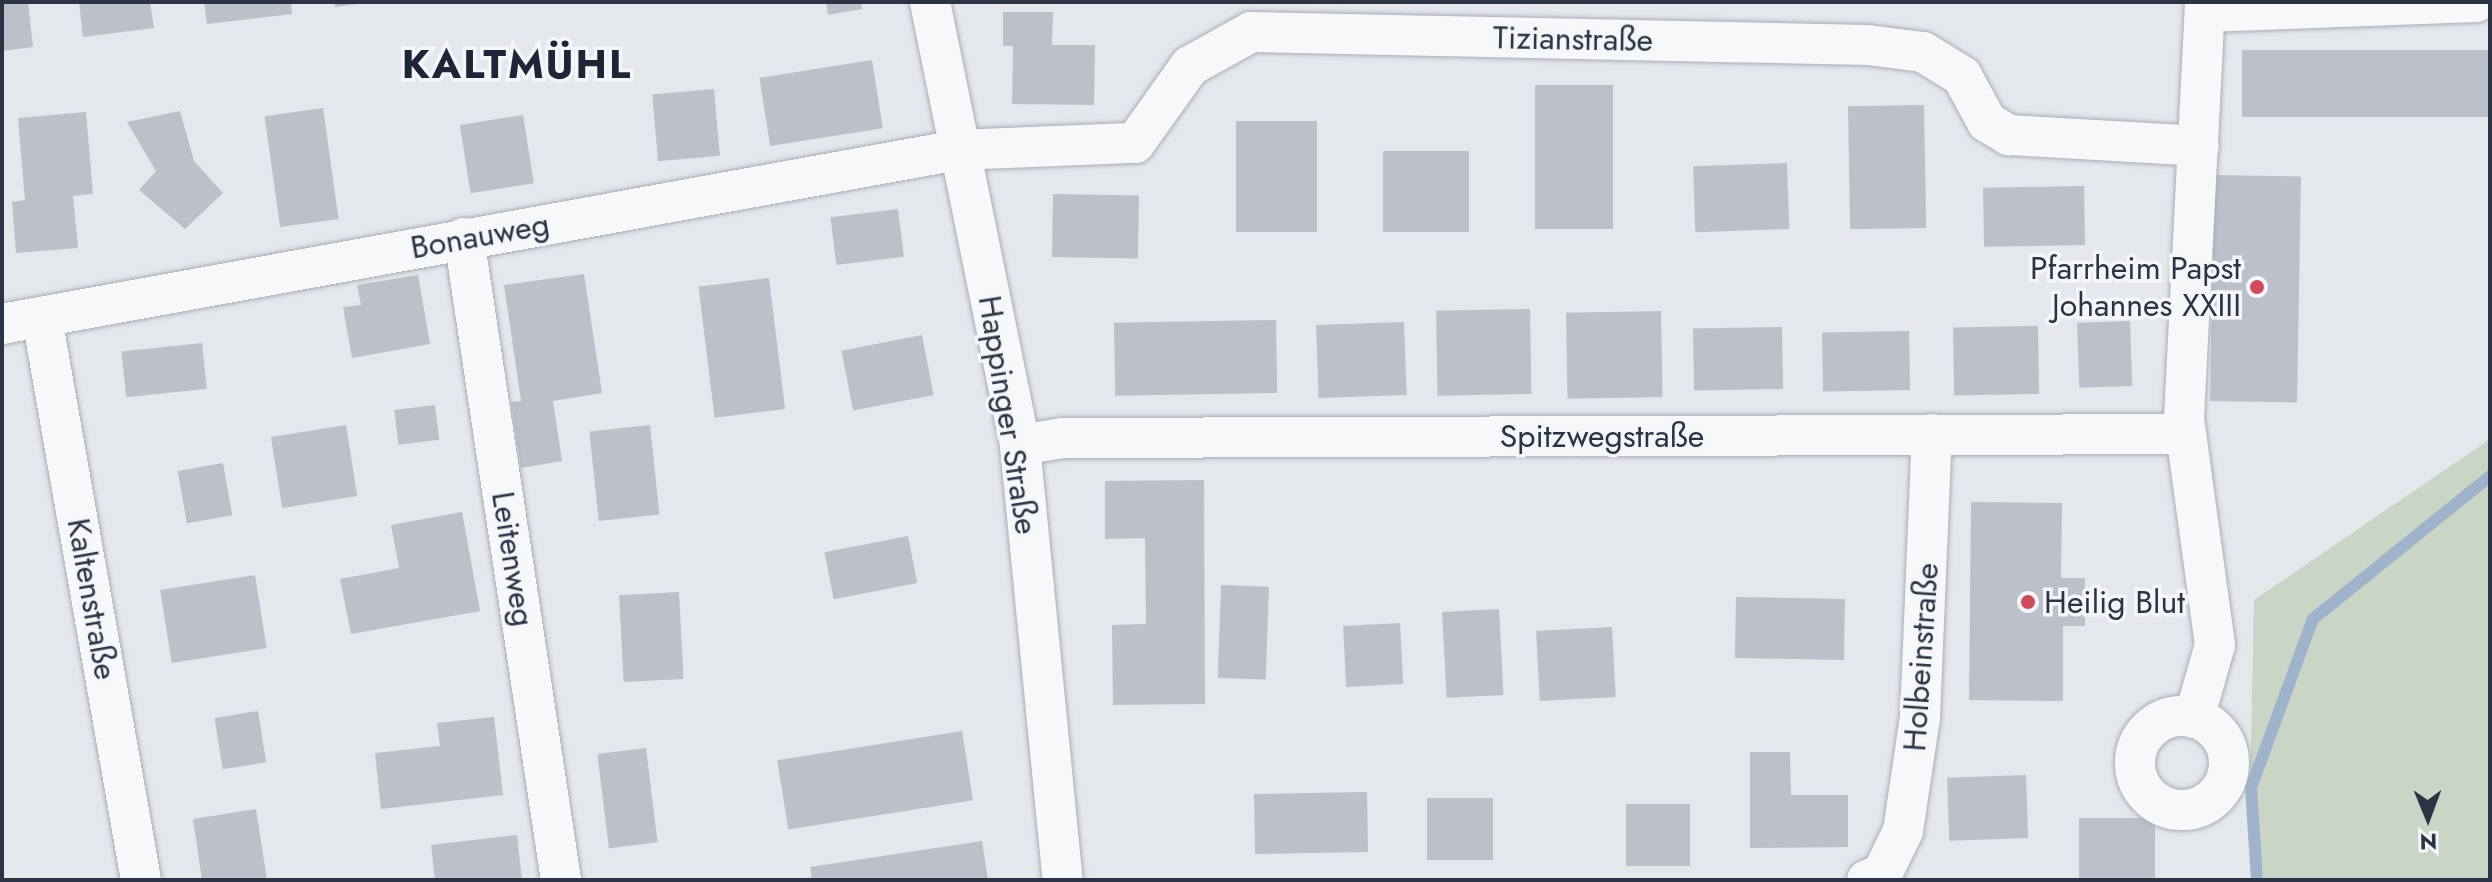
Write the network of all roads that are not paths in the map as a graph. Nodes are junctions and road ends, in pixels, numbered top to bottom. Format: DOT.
graph roads {
  1 [pos="930,2"];
  2 [pos="2476,2"];
  3 [pos="2205,7"];
  4 [pos="2199,146"];
  5 [pos="958,150"];
  6 [pos="464,238"];
  7 [pos="42,318"];
  8 [pos="2,324"];
  9 [pos="1932,434"];
  10 [pos="2185,434"];
  11 [pos="1020,445"];
  12 [pos="2194,718"];
  13 [pos="1874,877"];
  14 [pos="141,880"];
  15 [pos="561,880"];
  16 [pos="1063,880"];
  1 -- 5 [label="street, Happinger Straße"];
  2 -- 3 [label="street"];
  3 -- 4 [label="street"];
  4 -- 5 [label="street, Tizianstraße"];
  4 -- 10 [label="street"];
  5 -- 6 [label="street, Bonauweg"];
  5 -- 11 [label="street, Happinger Straße"];
  6 -- 7 [label="street, Bonauweg"];
  6 -- 15 [label="street, Leitenweg"];
  7 -- 8 [label="street, Bonauweg"];
  7 -- 14 [label="street, Kaltenstraße"];
  9 -- 10 [label="street, Spitzwegstraße"];
  9 -- 11 [label="street, Spitzwegstraße"];
  9 -- 13 [label="street, Holbeinstraße"];
  10 -- 12 [label="street"];
  11 -- 16 [label="street, Happinger Straße"];
}
